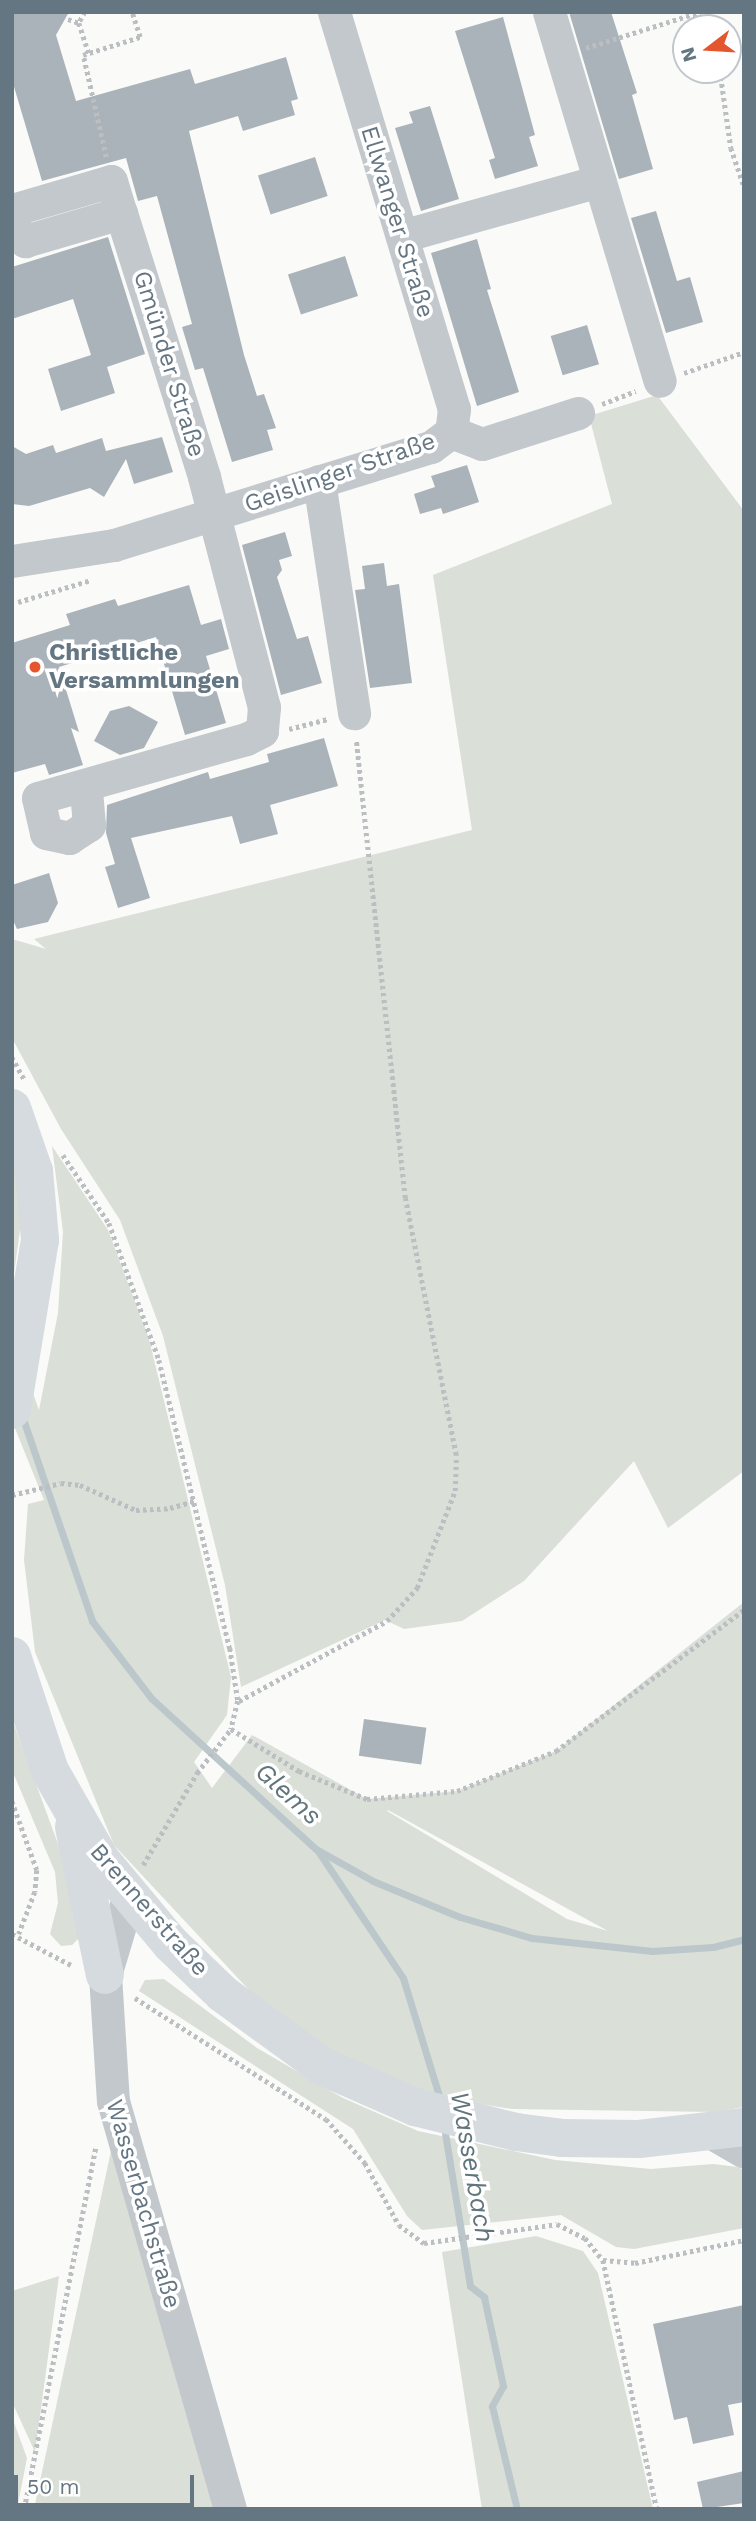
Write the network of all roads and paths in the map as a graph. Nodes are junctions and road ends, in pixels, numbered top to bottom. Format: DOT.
graph roads {
  1 [pos="85,12"];
  2 [pos="132,12"];
  3 [pos="334,12"];
  4 [pos="549,12"];
  5 [pos="700,12"];
  6 [pos="68,19"];
  7 [pos="79,23"];
  8 [pos="89,53"];
  9 [pos="562,55"];
  10 [pos="722,84"];
  11 [pos="111,181"];
  12 [pos="599,181"];
  13 [pos="744,186"];
  14 [pos="12,209"];
  15 [pos="121,213"];
  16 [pos="12,225"];
  17 [pos="402,236"];
  18 [pos="744,352"];
  19 [pos="660,381"];
  20 [pos="578,413"];
  21 [pos="451,432"];
  22 [pos="319,481"];
  23 [pos="213,516"];
  24 [pos="12,561"];
  25 [pos="354,713"];
  26 [pos="262,731"];
  27 [pos="86,787"];
  28 [pos="12,1058"];
  29 [pos="20,1098"];
  30 [pos="57,1146"];
  31 [pos="12,1410"];
  32 [pos="12,1495"];
  33 [pos="194,1501"];
  34 [pos="744,1609"];
  35 [pos="12,1656"];
  36 [pos="238,1701"];
  37 [pos="231,1729"];
  38 [pos="12,1801"];
  39 [pos="72,1814"];
  40 [pos="129,1895"];
  41 [pos="15,1934"];
  42 [pos="105,1975"];
  43 [pos="113,2101"];
  44 [pos="727,2130"];
  45 [pos="744,2152"];
  46 [pos="744,2240"];
  47 [pos="603,2260"];
  48 [pos="24,2509"];
  49 [pos="230,2509"];
  50 [pos="657,2509"];
  1 -- 7 [label="path"];
  2 -- 8 [label="path"];
  3 -- 17 [label="street, Ellwanger Straße"];
  4 -- 9 [label="street"];
  5 -- 9 [label="path"];
  6 -- 7 [label="path"];
  7 -- 8 [label="path"];
  8 -- 11 [label="path"];
  9 -- 12 [label="street"];
  10 -- 13 [label="path"];
  11 -- 14 [label="street"];
  11 -- 15 [label="street, Gmünder Straße"];
  12 -- 17 [label="street"];
  12 -- 19 [label="street"];
  15 -- 16 [label="street"];
  15 -- 23 [label="street, Gmünder Straße"];
  17 -- 21 [label="street, Ellwanger Straße"];
  18 -- 19 [label="path"];
  19 -- 20 [label="path"];
  20 -- 21 [label="street, Geislinger Straße"];
  21 -- 22 [label="street, Geislinger Straße"];
  22 -- 23 [label="street, Geislinger Straße"];
  22 -- 25 [label="street"];
  23 -- 24 [label="street, Geislinger Straße"];
  23 -- 26 [label="street, Gmünder Straße"];
  25 -- 26 [label="path"];
  25 -- 36 [label="path"];
  26 -- 27 [label="street"];
  28 -- 29 [label="path"];
  29 -- 31 [label="main road"];
  30 -- 33 [label="path"];
  32 -- 33 [label="path"];
  33 -- 36 [label="path"];
  34 -- 37 [label="path"];
  35 -- 39 [label="main road, Brennerstraße"];
  36 -- 37 [label="path"];
  37 -- 40 [label="path"];
  38 -- 41 [label="path"];
  39 -- 40 [label="main road, Brennerstraße"];
  39 -- 42 [label="main road"];
  40 -- 42 [label="street, Wasserbachstraße"];
  40 -- 44 [label="main road, Brennerstraße"];
  41 -- 42 [label="path"];
  42 -- 43 [label="street, Wasserbachstraße"];
  42 -- 47 [label="path"];
  43 -- 48 [label="path"];
  43 -- 49 [label="street, Wasserbachstraße"];
  44 -- 45 [label="street"];
  46 -- 47 [label="path"];
  47 -- 50 [label="path"];
}
